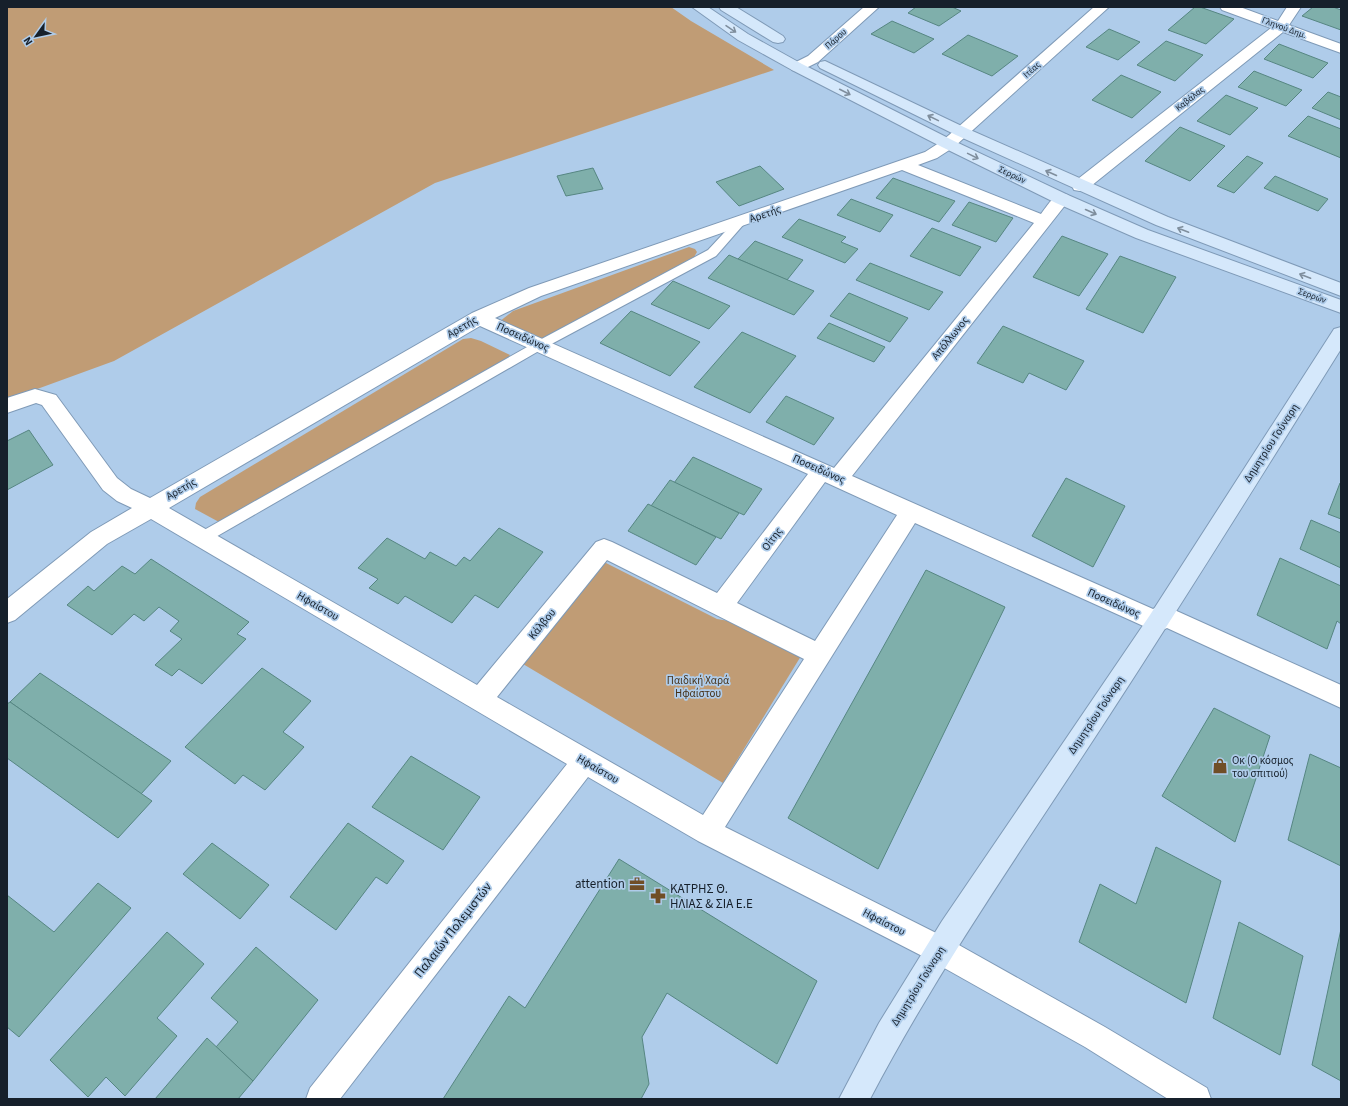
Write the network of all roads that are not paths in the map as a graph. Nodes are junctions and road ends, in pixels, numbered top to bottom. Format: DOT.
graph roads {
  1 [pos="699,7"];
  2 [pos="726,7"];
  3 [pos="872,7"];
  4 [pos="1102,7"];
  5 [pos="1227,7"];
  6 [pos="1294,7"];
  7 [pos="1281,27"];
  8 [pos="1341,49"];
  9 [pos="813,59"];
  10 [pos="797,67"];
  11 [pos="962,132"];
  12 [pos="948,144"];
  13 [pos="903,165"];
  14 [pos="1080,186"];
  15 [pos="1062,199"];
  16 [pos="1044,221"];
  17 [pos="740,222"];
  18 [pos="1341,290"];
  19 [pos="1341,307"];
  20 [pos="479,318"];
  21 [pos="1341,334"];
  22 [pos="540,345"];
  23 [pos="7,406"];
  24 [pos="830,475"];
  25 [pos="149,507"];
  26 [pos="911,511"];
  27 [pos="202,538"];
  28 [pos="721,606"];
  29 [pos="7,614"];
  30 [pos="1160,618"];
  31 [pos="820,655"];
  32 [pos="1341,697"];
  33 [pos="480,700"];
  34 [pos="585,761"];
  35 [pos="707,832"];
  36 [pos="940,950"];
  37 [pos="320,1099"];
  38 [pos="854,1099"];
  39 [pos="1196,1099"];
  1 -- 10 [label="street, Σερρών, one-way"];
  2 -- 9 [label="street, Σερρών"];
  3 -- 9 [label="street, Πάρου"];
  4 -- 11 [label="street, Ιτέας"];
  5 -- 7 [label="street, Γληνού Δημ."];
  6 -- 7 [label="street, Καβάλας"];
  7 -- 8 [label="street, Γληνού Δημ."];
  7 -- 14 [label="street, Καβάλας"];
  9 -- 10 [label="street, Πάρου"];
  11 -- 9 [label="street, Σερρών, one-way"];
  10 -- 12 [label="street, Σερρών, one-way"];
  11 -- 12 [label="street, Αρετής"];
  14 -- 11 [label="street, Σερρών, one-way"];
  12 -- 13 [label="street, Αρετής"];
  12 -- 15 [label="street, Σερρών, one-way"];
  13 -- 16 [label="street"];
  13 -- 17 [label="street, Αρετής"];
  18 -- 14 [label="street, Σερρών, one-way"];
  15 -- 16 [label="street, Απόλλωνος"];
  15 -- 19 [label="street, Σερρών, one-way"];
  16 -- 24 [label="street, Απόλλωνος"];
  17 -- 20 [label="street, Αρετής"];
  17 -- 22 [label="lane"];
  20 -- 22 [label="street, Ποσειδώνος"];
  20 -- 25 [label="street, Αρετής"];
  21 -- 30 [label="street, Δημητρίου Γούναρη"];
  22 -- 24 [label="street, Ποσειδώνος"];
  22 -- 27 [label="lane"];
  23 -- 25 [label="street, Ηφαίστου"];
  24 -- 26 [label="street, Ποσειδώνος"];
  24 -- 28 [label="street, Οίτης"];
  25 -- 27 [label="street, Ηφαίστου"];
  25 -- 29 [label="street, Αρετής"];
  26 -- 30 [label="street, Ποσειδώνος"];
  26 -- 31 [label="street"];
  27 -- 33 [label="street, Ηφαίστου"];
  28 -- 31 [label="street"];
  28 -- 33 [label="street, Κάλβου"];
  30 -- 32 [label="street, Ποσειδώνος"];
  30 -- 36 [label="street, Δημητρίου Γούναρη"];
  31 -- 35 [label="street"];
  33 -- 34 [label="street, Ηφαίστου"];
  34 -- 35 [label="street, Ηφαίστου"];
  34 -- 37 [label="street, Παλαιών Πολεμιστών"];
  35 -- 36 [label="street, Ηφαίστου"];
  36 -- 38 [label="street, Δημητρίου Γούναρη"];
  36 -- 39 [label="street, Ηφαίστου"];
}
